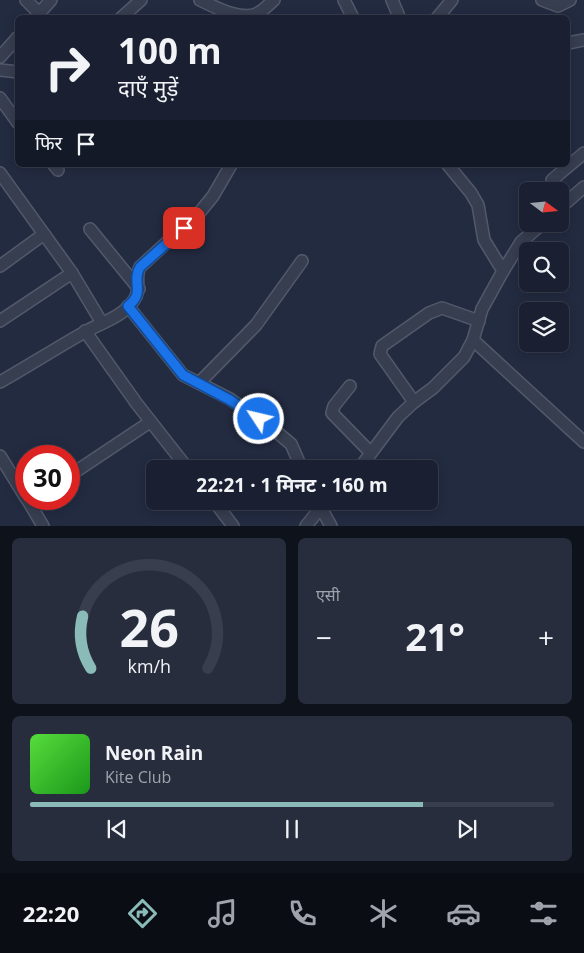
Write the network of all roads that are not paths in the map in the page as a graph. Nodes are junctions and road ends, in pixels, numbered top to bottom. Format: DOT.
graph roads {
  1 [pos="26,0"];
  2 [pos="51,0"];
  3 [pos="141,0"];
  4 [pos="200,0"];
  5 [pos="274,0"];
  6 [pos="344,0"];
  7 [pos="392,0"];
  8 [pos="452,0"];
  9 [pos="542,0"];
  10 [pos="570,0"];
  11 [pos="398,14"];
  12 [pos="37,15"];
  13 [pos="125,15"];
  14 [pos="240,15"];
  15 [pos="253,15"];
  16 [pos="352,15"];
  17 [pos="440,15"];
  18 [pos="15,40"];
  19 [pos="584,40"];
  20 [pos="570,43"];
  21 [pos="0,57"];
  22 [pos="0,70"];
  23 [pos="15,72"];
  24 [pos="0,98"];
  25 [pos="15,118"];
  26 [pos="584,152"];
  27 [pos="570,164"];
  28 [pos="230,167"];
  29 [pos="450,167"];
  30 [pos="567,167"];
  31 [pos="0,173"];
  32 [pos="552,180"];
  33 [pos="584,187"];
  34 [pos="569,200"];
  35 [pos="90,229"];
  36 [pos="533,232"];
  37 [pos="44,234"];
  38 [pos="302,261"];
  39 [pos="0,266"];
  40 [pos="503,271"];
  41 [pos="72,273"];
  42 [pos="139,289"];
  43 [pos="128,306"];
  44 [pos="0,321"];
  45 [pos="479,321"];
  46 [pos="102,323"];
  47 [pos="85,331"];
  48 [pos="473,340"];
  49 [pos="0,382"];
  50 [pos="199,383"];
  51 [pos="350,386"];
  52 [pos="414,402"];
  53 [pos="150,422"];
  54 [pos="584,442"];
  55 [pos="370,453"];
  56 [pos="0,456"];
  57 [pos="181,460"];
  58 [pos="298,460"];
  59 [pos="366,460"];
  60 [pos="80,469"];
  61 [pos="15,478"];
  62 [pos="35,510"];
  63 [pos="221,510"];
  64 [pos="316,510"];
  65 [pos="324,510"];
  66 [pos="43,526"];
  67 [pos="233,526"];
  68 [pos="306,526"];
  69 [pos="331,526"];
  1 -- 12 [label="street"];
  2 -- 12 [label="street"];
  3 -- 13 [label="street"];
  4 -- 14 [label="street"];
  5 -- 15 [label="street"];
  6 -- 16 [label="street"];
  7 -- 11 [label="street"];
  8 -- 17 [label="street"];
  9 -- 10 [label="street"];
  18 -- 21 [label="street"];
  19 -- 20 [label="street"];
  22 -- 23 [label="street"];
  24 -- 25 [label="street"];
  26 -- 27 [label="street"];
  28 -- 42 [label="street"];
  29 -- 40 [label="street"];
  30 -- 32 [label="street"];
  31 -- 37 [label="street"];
  33 -- 34 [label="street"];
  35 -- 42 [label="street"];
  36 -- 40 [label="street"];
  37 -- 39 [label="street"];
  37 -- 41 [label="street"];
  38 -- 50 [label="street"];
  40 -- 45 [label="street"];
  41 -- 44 [label="street"];
  41 -- 46 [label="street"];
  42 -- 43 [label="street"];
  43 -- 46 [label="street"];
  43 -- 50 [label="street"];
  45 -- 48 [label="street"];
  45 -- 52 [label="street"];
  46 -- 47 [label="street"];
  47 -- 49 [label="street"];
  47 -- 53 [label="street"];
  48 -- 52 [label="street"];
  48 -- 54 [label="street"];
  50 -- 58 [label="street"];
  51 -- 55 [label="street"];
  52 -- 55 [label="street"];
  53 -- 57 [label="street"];
  53 -- 60 [label="street"];
  55 -- 59 [label="street"];
  56 -- 61 [label="street"];
  62 -- 66 [label="street"];
  63 -- 67 [label="street"];
  64 -- 68 [label="street"];
  65 -- 69 [label="street"];
}
